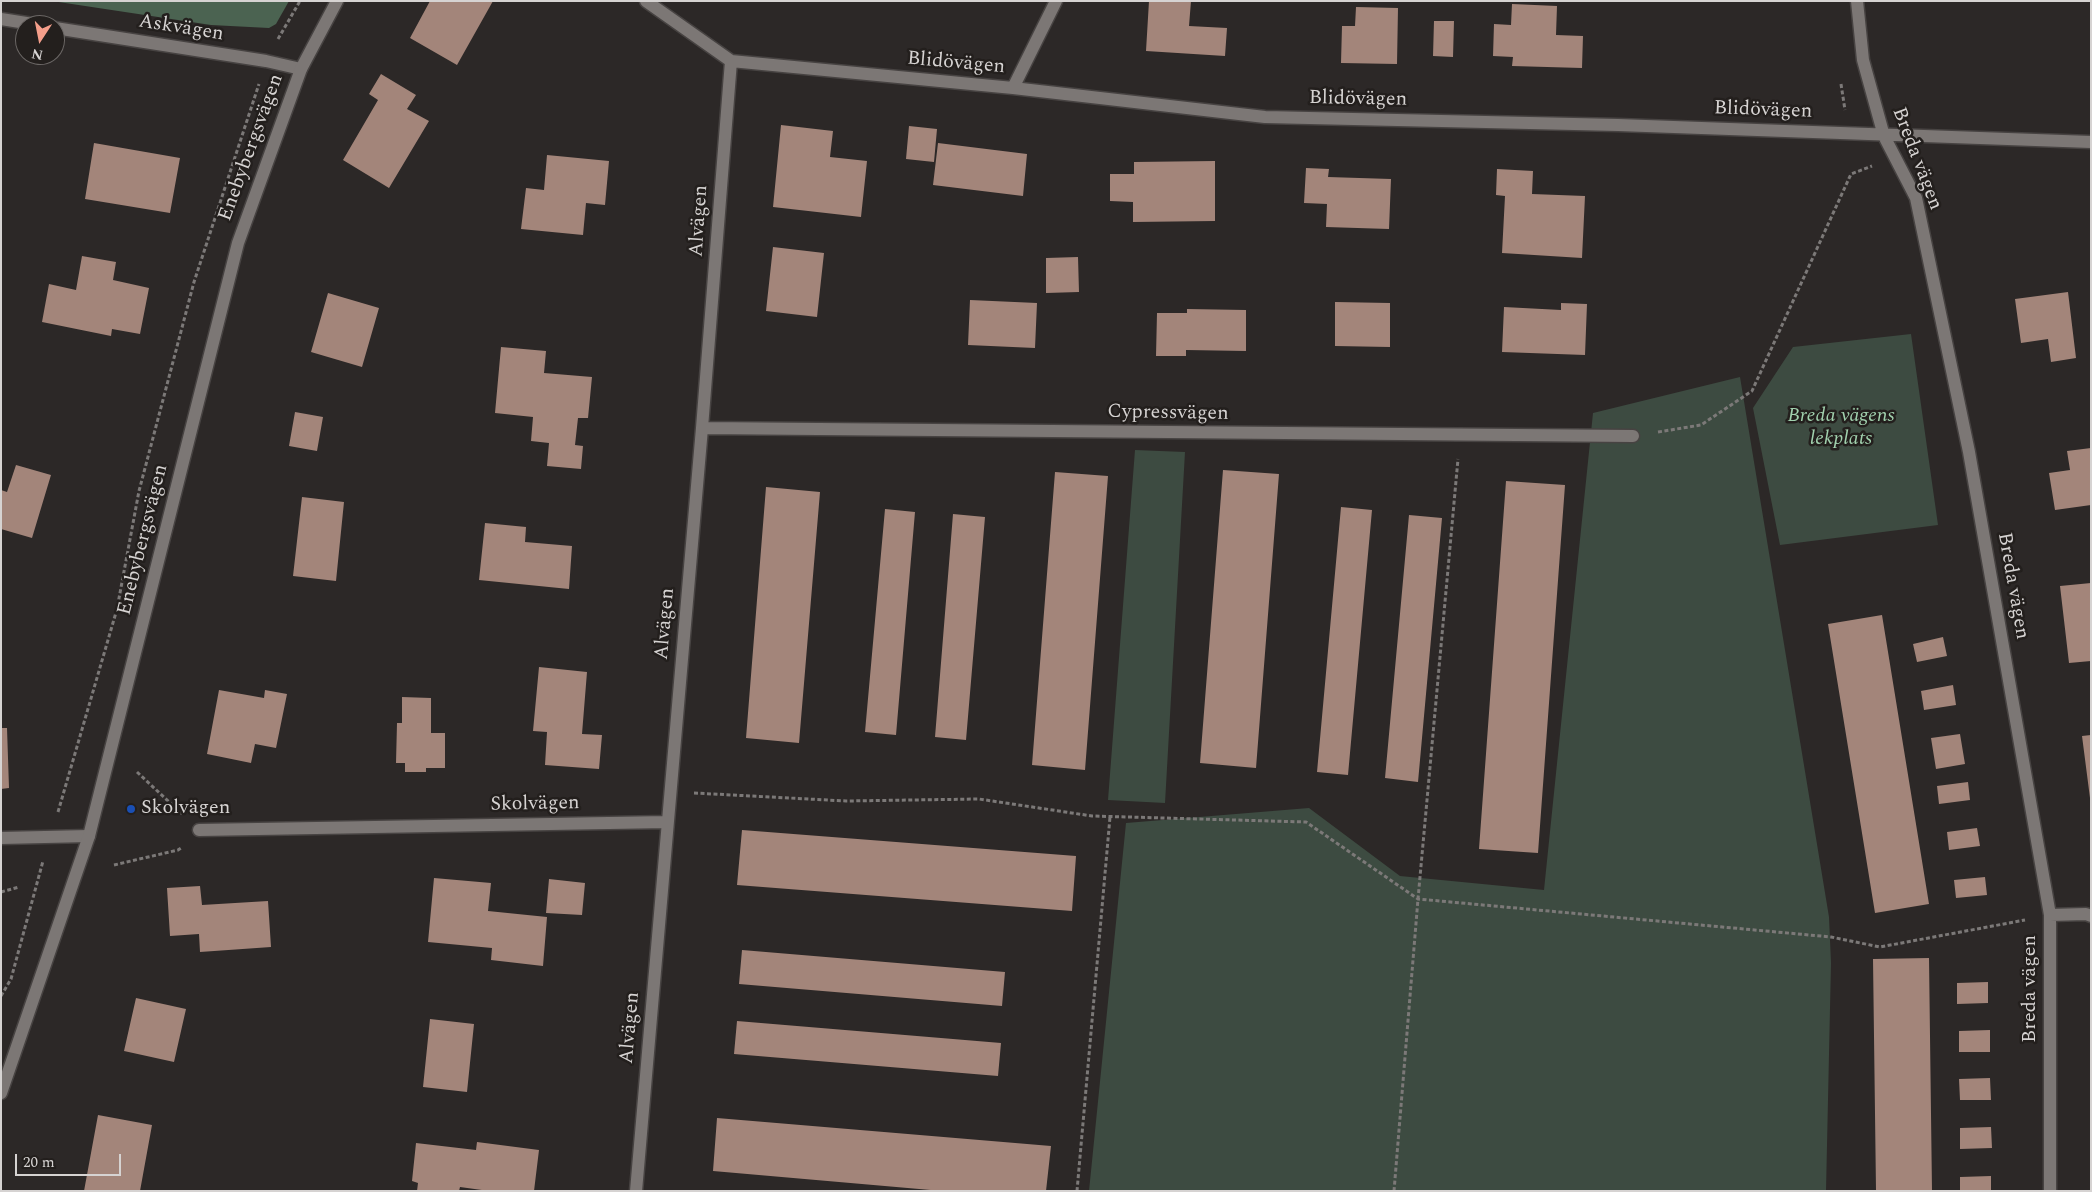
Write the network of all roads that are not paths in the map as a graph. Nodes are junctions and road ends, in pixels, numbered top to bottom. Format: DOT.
graph roads {
  1 [pos="337,1"];
  2 [pos="646,1"];
  3 [pos="1056,1"];
  4 [pos="1856,1"];
  5 [pos="1,19"];
  6 [pos="15,21"];
  7 [pos="65,30"];
  8 [pos="731,61"];
  9 [pos="301,69"];
  10 [pos="1013,88"];
  11 [pos="1884,136"];
  12 [pos="2091,142"];
  13 [pos="702,428"];
  14 [pos="1633,436"];
  15 [pos="667,822"];
  16 [pos="199,830"];
  17 [pos="89,836"];
  18 [pos="1,838"];
  19 [pos="2050,915"];
  20 [pos="2091,916"];
  21 [pos="1,1093"];
  22 [pos="636,1191"];
  23 [pos="2050,1191"];
  1 -- 9 [label="street, Enebybergsvägen"];
  2 -- 8 [label="street, Blidövägen"];
  3 -- 10 [label="street"];
  4 -- 11 [label="street, Breda vägen"];
  5 -- 6 [label="street"];
  7 -- 9 [label="street, Askvägen"];
  8 -- 10 [label="street, Blidövägen"];
  8 -- 13 [label="street, Alvägen"];
  9 -- 17 [label="street, Enebybergsvägen"];
  10 -- 11 [label="street, Blidövägen"];
  11 -- 12 [label="street, Blidövägen"];
  11 -- 19 [label="street, Breda vägen"];
  13 -- 14 [label="street, Cypressvägen"];
  13 -- 15 [label="street, Alvägen"];
  15 -- 16 [label="street, Skolvägen"];
  15 -- 22 [label="street, Alvägen"];
  17 -- 18 [label="street"];
  17 -- 21 [label="street, Enebybergsvägen"];
  19 -- 20 [label="street"];
  19 -- 23 [label="street, Breda vägen"];
}
